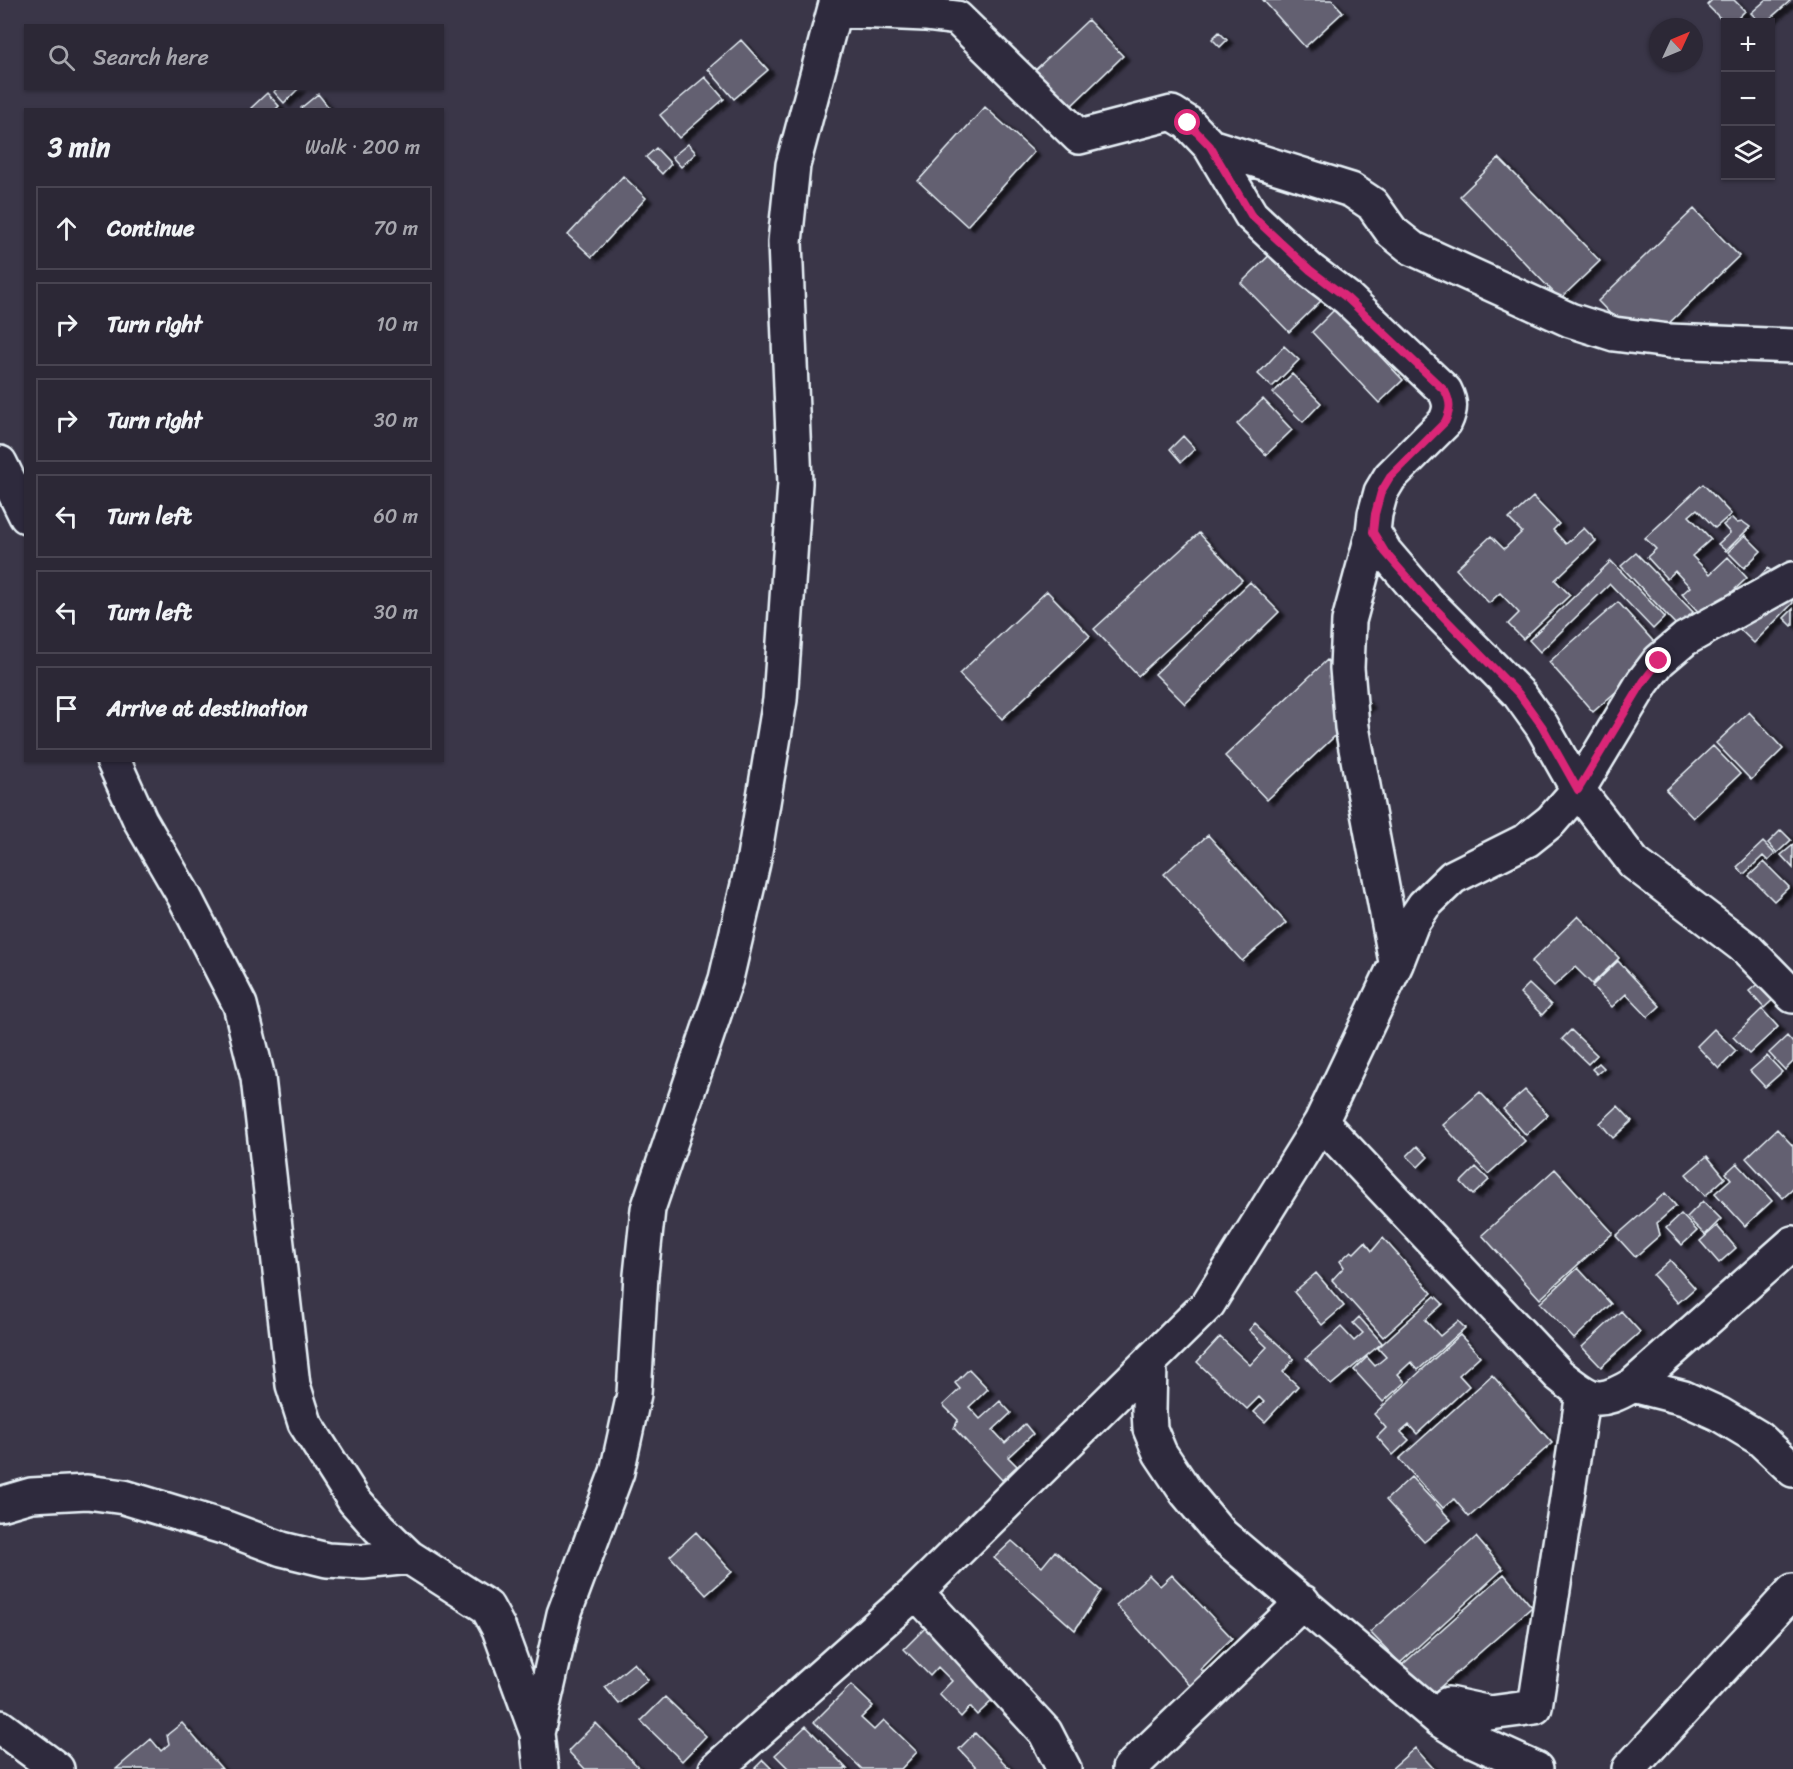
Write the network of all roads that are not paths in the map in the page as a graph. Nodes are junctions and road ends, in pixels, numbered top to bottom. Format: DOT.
graph roads {
  1 [pos="836,5"];
  2 [pos="1210,146"];
  3 [pos="1793,346"];
  4 [pos="0,463"];
  5 [pos="24,512"];
  6 [pos="1373,532"];
  7 [pos="1793,579"];
  8 [pos="114,762"];
  9 [pos="1578,790"];
  10 [pos="1396,964"];
  11 [pos="1793,996"];
  12 [pos="1321,1122"];
  13 [pos="1793,1244"];
  14 [pos="1150,1361"];
  15 [pos="1633,1385"];
  16 [pos="1583,1393"];
  17 [pos="1793,1470"];
  18 [pos="0,1504"];
  19 [pos="409,1557"];
  20 [pos="1793,1591"];
  21 [pos="916,1592"];
  22 [pos="1303,1602"];
  23 [pos="1440,1720"];
  24 [pos="0,1727"];
  25 [pos="537,1733"];
  26 [pos="57,1769"];
  27 [pos="541,1769"];
  28 [pos="716,1769"];
  29 [pos="1064,1769"];
  30 [pos="1129,1769"];
  31 [pos="1536,1769"];
  32 [pos="1629,1769"];
  1 -- 2 [label="street"];
  1 -- 25 [label="street"];
  2 -- 3 [label="street"];
  2 -- 6 [label="street"];
  4 -- 5 [label="street"];
  6 -- 9 [label="street"];
  6 -- 10 [label="street"];
  7 -- 9 [label="street"];
  8 -- 19 [label="street"];
  9 -- 10 [label="street"];
  9 -- 11 [label="street"];
  10 -- 12 [label="street"];
  12 -- 14 [label="street"];
  12 -- 16 [label="street"];
  13 -- 15 [label="street"];
  14 -- 21 [label="street"];
  14 -- 22 [label="street"];
  15 -- 16 [label="street"];
  15 -- 17 [label="street"];
  16 -- 23 [label="street"];
  18 -- 19 [label="street"];
  19 -- 25 [label="street"];
  20 -- 32 [label="street"];
  21 -- 28 [label="street"];
  21 -- 29 [label="street"];
  22 -- 23 [label="street"];
  22 -- 30 [label="street"];
  23 -- 31 [label="street"];
  24 -- 26 [label="street"];
  25 -- 27 [label="street"];
}
